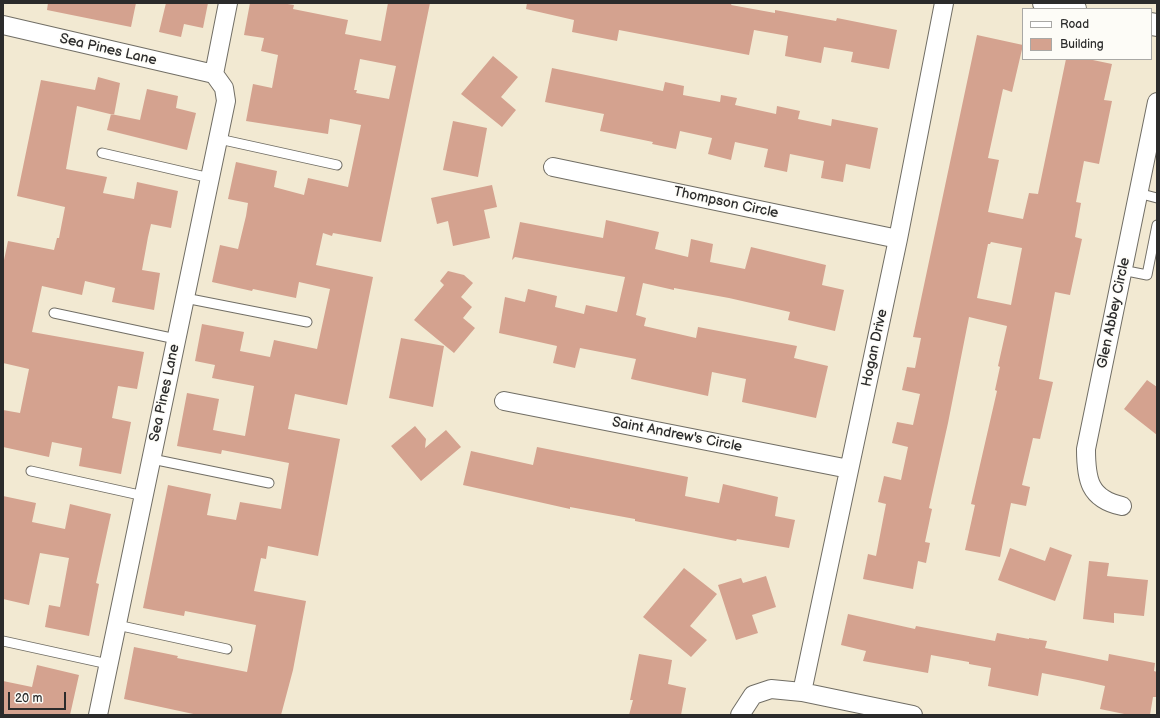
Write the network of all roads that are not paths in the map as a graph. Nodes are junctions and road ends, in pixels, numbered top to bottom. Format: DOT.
graph roads {
  1 [pos="228,3"];
  2 [pos="944,3"];
  3 [pos="1044,3"];
  4 [pos="1070,8"];
  5 [pos="3,25"];
  6 [pos="214,74"];
  7 [pos="1157,102"];
  8 [pos="218,138"];
  9 [pos="102,153"];
  10 [pos="337,165"];
  11 [pos="553,167"];
  12 [pos="210,178"];
  13 [pos="1138,194"];
  14 [pos="1157,198"];
  15 [pos="1157,225"];
  16 [pos="898,239"];
  17 [pos="1122,270"];
  18 [pos="185,298"];
  19 [pos="54,313"];
  20 [pos="307,322"];
  21 [pos="176,339"];
  22 [pos="504,401"];
  23 [pos="152,459"];
  24 [pos="849,469"];
  25 [pos="32,471"];
  26 [pos="269,483"];
  27 [pos="144,496"];
  28 [pos="1122,506"];
  29 [pos="117,625"];
  30 [pos="3,641"];
  31 [pos="228,649"];
  32 [pos="108,664"];
  33 [pos="802,692"];
  34 [pos="98,715"];
  35 [pos="740,715"];
  36 [pos="913,715"];
  1 -- 6 [label="street"];
  2 -- 16 [label="street, Hogan Drive"];
  3 -- 4 [label="main road"];
  5 -- 6 [label="street, Sea Pines Lane"];
  6 -- 8 [label="street, Sea Pines Lane"];
  7 -- 13 [label="street, Glen Abbey Circle"];
  8 -- 10 [label="lane"];
  8 -- 12 [label="street, Sea Pines Lane"];
  9 -- 12 [label="lane"];
  11 -- 16 [label="street, Thompson Circle"];
  12 -- 18 [label="street, Sea Pines Lane"];
  13 -- 14 [label="lane"];
  13 -- 17 [label="street, Glen Abbey Circle"];
  15 -- 17 [label="lane"];
  16 -- 24 [label="street, Hogan Drive"];
  17 -- 28 [label="street, Glen Abbey Circle"];
  18 -- 20 [label="lane"];
  18 -- 21 [label="street, Sea Pines Lane"];
  19 -- 21 [label="lane"];
  21 -- 23 [label="street, Sea Pines Lane"];
  22 -- 24 [label="street, Saint Andrew's Circle"];
  23 -- 26 [label="lane"];
  23 -- 27 [label="street, Sea Pines Lane"];
  24 -- 33 [label="street, Hogan Drive"];
  25 -- 27 [label="lane"];
  27 -- 29 [label="street, Sea Pines Lane"];
  29 -- 31 [label="lane"];
  29 -- 32 [label="street, Sea Pines Lane"];
  30 -- 32 [label="lane"];
  32 -- 34 [label="street, Sea Pines Lane"];
  33 -- 35 [label="street"];
  33 -- 36 [label="street"];
}
